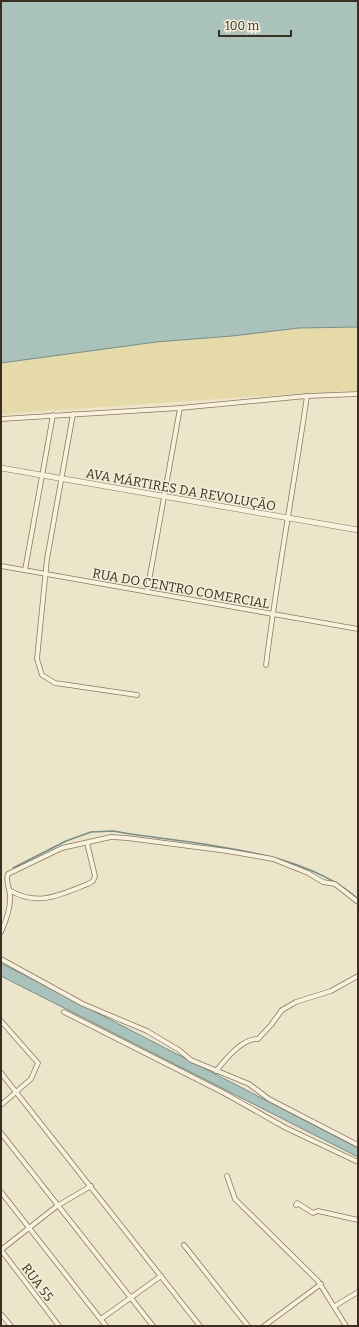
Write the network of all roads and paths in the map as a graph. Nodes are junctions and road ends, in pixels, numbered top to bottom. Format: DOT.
graph roads {
  1 [pos="358,394"];
  2 [pos="307,396"];
  3 [pos="180,408"];
  4 [pos="73,414"];
  5 [pos="53,415"];
  6 [pos="1,419"];
  7 [pos="1,468"];
  8 [pos="43,475"];
  9 [pos="61,478"];
  10 [pos="165,497"];
  11 [pos="289,519"];
  12 [pos="358,530"];
  13 [pos="1,566"];
  14 [pos="25,570"];
  15 [pos="46,574"];
  16 [pos="148,592"];
  17 [pos="272,615"];
  18 [pos="358,629"];
  19 [pos="266,665"];
  20 [pos="137,694"];
  21 [pos="87,843"];
  22 [pos="9,890"];
  23 [pos="358,902"];
  24 [pos="1,932"];
  25 [pos="1,959"];
  26 [pos="358,976"];
  27 [pos="64,1012"];
  28 [pos="1,1021"];
  29 [pos="216,1071"];
  30 [pos="1,1073"];
  31 [pos="17,1093"];
  32 [pos="1,1105"];
  33 [pos="1,1133"];
  34 [pos="358,1145"];
  35 [pos="358,1162"];
  36 [pos="227,1176"];
  37 [pos="91,1186"];
  38 [pos="1,1192"];
  39 [pos="296,1205"];
  40 [pos="57,1206"];
  41 [pos="358,1220"];
  42 [pos="29,1229"];
  43 [pos="184,1245"];
  44 [pos="1,1250"];
  45 [pos="161,1276"];
  46 [pos="321,1284"];
  47 [pos="358,1292"];
  48 [pos="131,1298"];
  49 [pos="335,1306"];
  50 [pos="1,1314"];
  51 [pos="101,1319"];
  52 [pos="11,1326"];
  53 [pos="59,1326"];
  54 [pos="106,1326"];
  55 [pos="153,1326"];
  56 [pos="200,1326"];
  57 [pos="248,1326"];
  58 [pos="264,1326"];
  59 [pos="346,1326"];
  1 -- 2 [label="street"];
  2 -- 3 [label="street"];
  2 -- 11 [label="street"];
  3 -- 4 [label="street"];
  3 -- 10 [label="street"];
  4 -- 5 [label="street"];
  4 -- 9 [label="street"];
  5 -- 6 [label="street"];
  5 -- 8 [label="street"];
  7 -- 8 [label="street, AVA MÁRTIRES DA REVOLUÇÃO"];
  8 -- 9 [label="street, AVA MÁRTIRES DA REVOLUÇÃO"];
  8 -- 14 [label="street"];
  9 -- 10 [label="street, AVA MÁRTIRES DA REVOLUÇÃO"];
  9 -- 15 [label="street"];
  10 -- 11 [label="street, AVA MÁRTIRES DA REVOLUÇÃO"];
  10 -- 16 [label="street"];
  11 -- 12 [label="street, AVA MÁRTIRES DA REVOLUÇÃO"];
  11 -- 17 [label="street"];
  13 -- 14 [label="street, RUA DO CENTRO COMERCIAL"];
  14 -- 15 [label="street, RUA DO CENTRO COMERCIAL"];
  15 -- 16 [label="street, RUA DO CENTRO COMERCIAL"];
  15 -- 20 [label="street"];
  16 -- 17 [label="street, RUA DO CENTRO COMERCIAL"];
  17 -- 18 [label="street, RUA DO CENTRO COMERCIAL"];
  17 -- 19 [label="street"];
  21 -- 22 [label="street"];
  21 -- 22 [label="street"];
  21 -- 23 [label="street"];
  22 -- 24 [label="street"];
  25 -- 29 [label="street"];
  26 -- 29 [label="street"];
  27 -- 35 [label="street"];
  28 -- 31 [label="street"];
  29 -- 34 [label="street"];
  30 -- 31 [label="street"];
  31 -- 32 [label="street"];
  31 -- 37 [label="street"];
  33 -- 40 [label="street"];
  36 -- 46 [label="street"];
  37 -- 40 [label="street"];
  37 -- 45 [label="street"];
  38 -- 42 [label="street"];
  39 -- 41 [label="street"];
  40 -- 42 [label="street"];
  40 -- 48 [label="street"];
  42 -- 44 [label="street"];
  42 -- 51 [label="street"];
  43 -- 57 [label="street"];
  44 -- 53 [label="street, RUA 55"];
  45 -- 48 [label="street"];
  45 -- 56 [label="street"];
  46 -- 49 [label="street"];
  46 -- 58 [label="street"];
  47 -- 49 [label="street"];
  48 -- 51 [label="street"];
  48 -- 55 [label="street"];
  49 -- 59 [label="street"];
  50 -- 52 [label="street"];
  51 -- 54 [label="street"];
}
